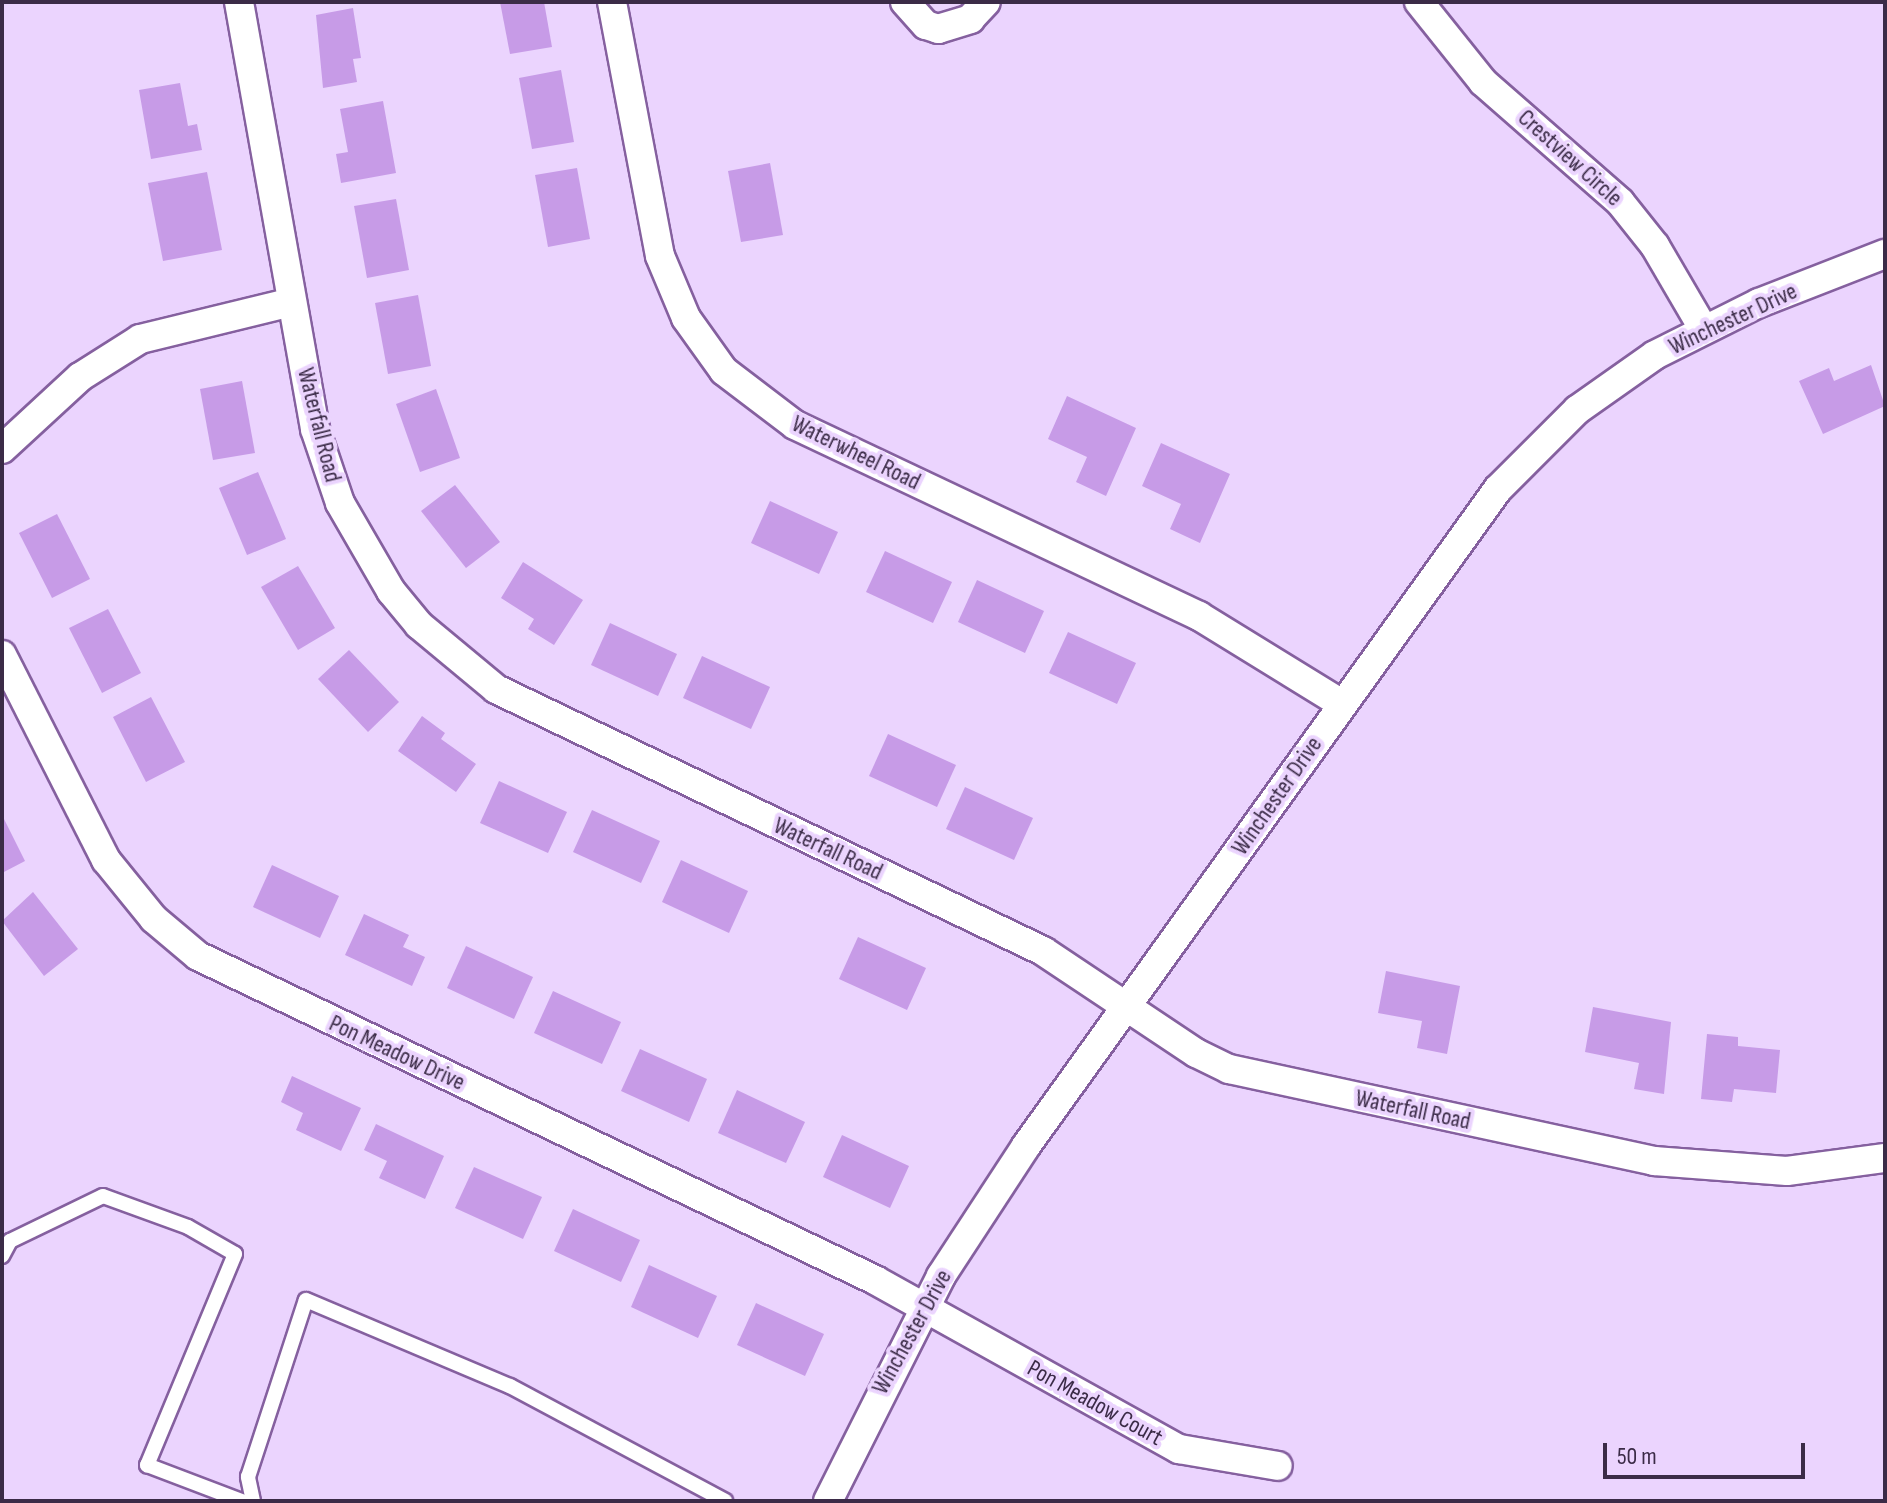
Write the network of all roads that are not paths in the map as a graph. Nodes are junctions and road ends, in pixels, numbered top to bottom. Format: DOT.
graph roads {
  1 [pos="239,2"];
  2 [pos="612,2"];
  3 [pos="905,2"];
  4 [pos="986,2"];
  5 [pos="1419,2"];
  6 [pos="1885,254"];
  7 [pos="292,302"];
  8 [pos="1703,328"];
  9 [pos="2,449"];
  10 [pos="2,655"];
  11 [pos="1342,704"];
  12 [pos="1126,1007"];
  13 [pos="1885,1158"];
  14 [pos="2,1256"];
  15 [pos="924,1307"];
  16 [pos="1278,1466"];
  17 [pos="242,1501"];
  18 [pos="253,1501"];
  19 [pos="725,1501"];
  20 [pos="828,1501"];
  1 -- 7 [label="street, Waterfall Road"];
  2 -- 11 [label="street, Waterwheel Road"];
  3 -- 4 [label="street"];
  5 -- 8 [label="street, Crestview Circle"];
  6 -- 8 [label="street, Winchester Drive"];
  7 -- 9 [label="street"];
  7 -- 12 [label="street, Waterfall Road"];
  8 -- 11 [label="street, Winchester Drive"];
  10 -- 15 [label="street, Pon Meadow Drive"];
  11 -- 12 [label="street, Winchester Drive"];
  12 -- 13 [label="street, Waterfall Road"];
  12 -- 15 [label="street, Winchester Drive"];
  14 -- 17 [label="lane"];
  15 -- 16 [label="street, Pon Meadow Court"];
  15 -- 20 [label="street, Winchester Drive"];
  18 -- 19 [label="lane"];
}
